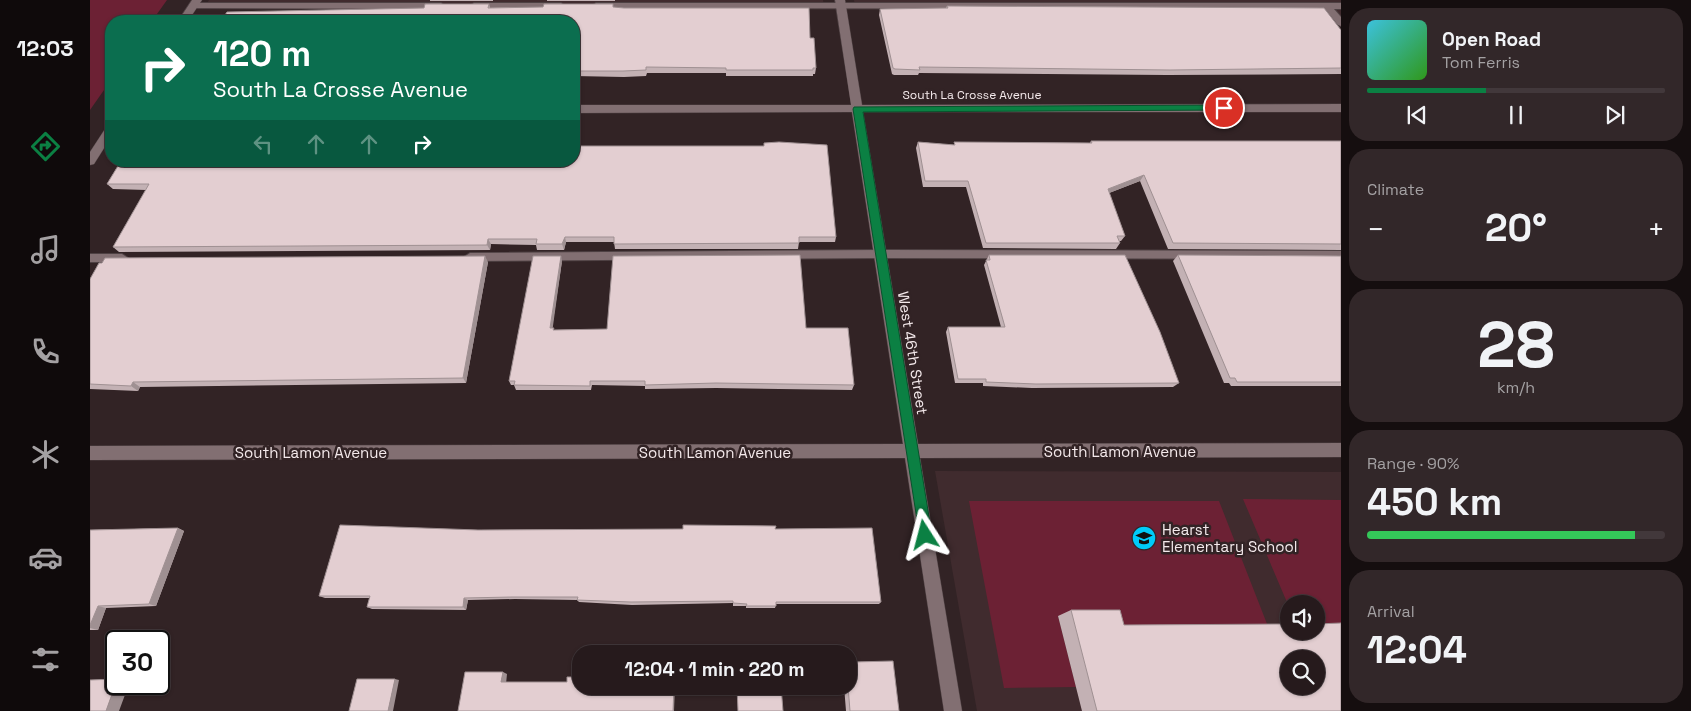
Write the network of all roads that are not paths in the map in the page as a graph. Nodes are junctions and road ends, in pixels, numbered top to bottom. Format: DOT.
graph roads {
  1 [pos="195,3"];
  2 [pos="841,3"];
  3 [pos="449,6"];
  4 [pos="468,6"];
  5 [pos="567,6"];
  6 [pos="587,6"];
  7 [pos="1327,6"];
  8 [pos="1341,6"];
  9 [pos="187,15"];
  10 [pos="1341,23"];
  11 [pos="1341,108"];
  12 [pos="580,109"];
  13 [pos="858,109"];
  14 [pos="105,137"];
  15 [pos="91,157"];
  16 [pos="881,254"];
  17 [pos="1341,255"];
  18 [pos="458,257"];
  19 [pos="90,258"];
  20 [pos="130,258"];
  21 [pos="1341,450"];
  22 [pos="912,451"];
  23 [pos="90,453"];
  24 [pos="953,711"];
  1 -- 3 [label="lane"];
  1 -- 9 [label="street"];
  2 -- 6 [label="lane"];
  2 -- 7 [label="lane"];
  2 -- 13 [label="street, West 46th Street"];
  4 -- 5 [label="lane"];
  7 -- 8 [label="lane"];
  7 -- 10 [label="lane"];
  11 -- 13 [label="street, South La Crosse Avenue"];
  12 -- 13 [label="street, South La Crosse Avenue"];
  13 -- 16 [label="street, West 46th Street"];
  14 -- 15 [label="street"];
  16 -- 17 [label="lane"];
  16 -- 18 [label="lane"];
  16 -- 22 [label="street, West 46th Street"];
  19 -- 20 [label="lane"];
  21 -- 22 [label="street, South Lamon Avenue"];
  22 -- 23 [label="street, South Lamon Avenue"];
  22 -- 24 [label="street, West 46th Street"];
}
